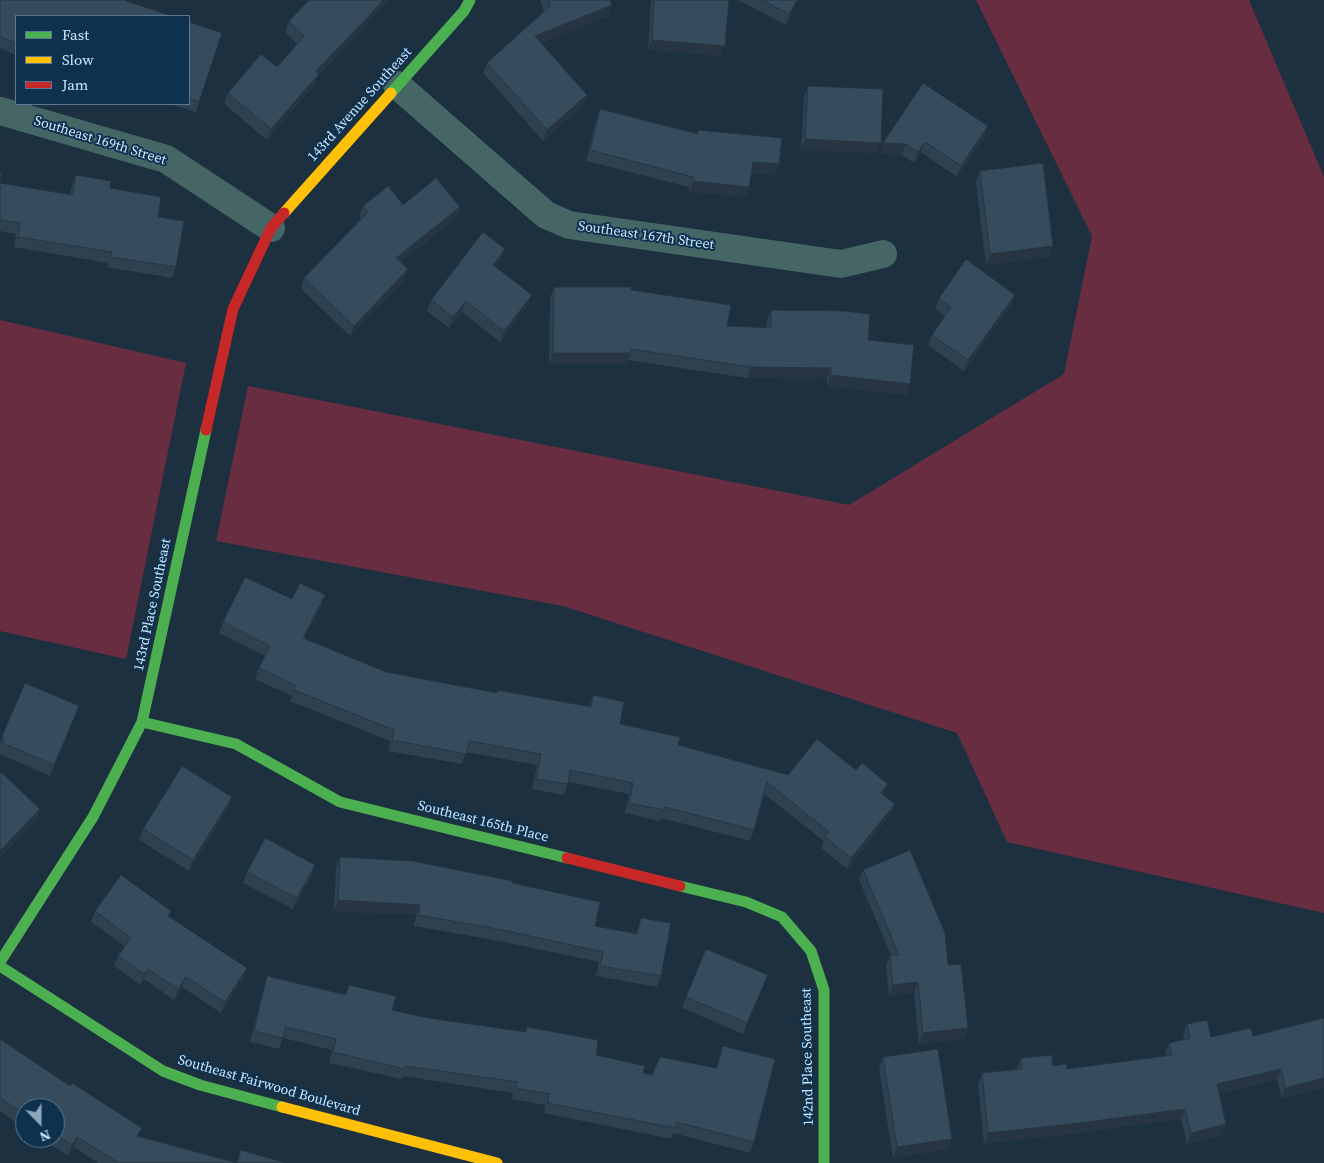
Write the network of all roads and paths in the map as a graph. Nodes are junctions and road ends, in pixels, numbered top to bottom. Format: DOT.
graph roads {
  1 [pos="470,0"];
  2 [pos="397,85"];
  3 [pos="0,111"];
  4 [pos="271,228"];
  5 [pos="883,254"];
  6 [pos="142,722"];
  7 [pos="811,951"];
  8 [pos="0,962"];
  9 [pos="0,966"];
  10 [pos="497,1163"];
  11 [pos="824,1163"];
  1 -- 2 [label="street, 143rd Avenue Southeast"];
  2 -- 4 [label="street, 143rd Avenue Southeast"];
  2 -- 5 [label="street, Southeast 167th Street"];
  3 -- 4 [label="street, Southeast 169th Street"];
  4 -- 6 [label="street, 143rd Place Southeast"];
  6 -- 7 [label="street, Southeast 165th Place"];
  6 -- 8 [label="street, 143rd Place Southeast"];
  7 -- 11 [label="street, 142nd Place Southeast"];
  9 -- 10 [label="street, Southeast Fairwood Boulevard"];
}
